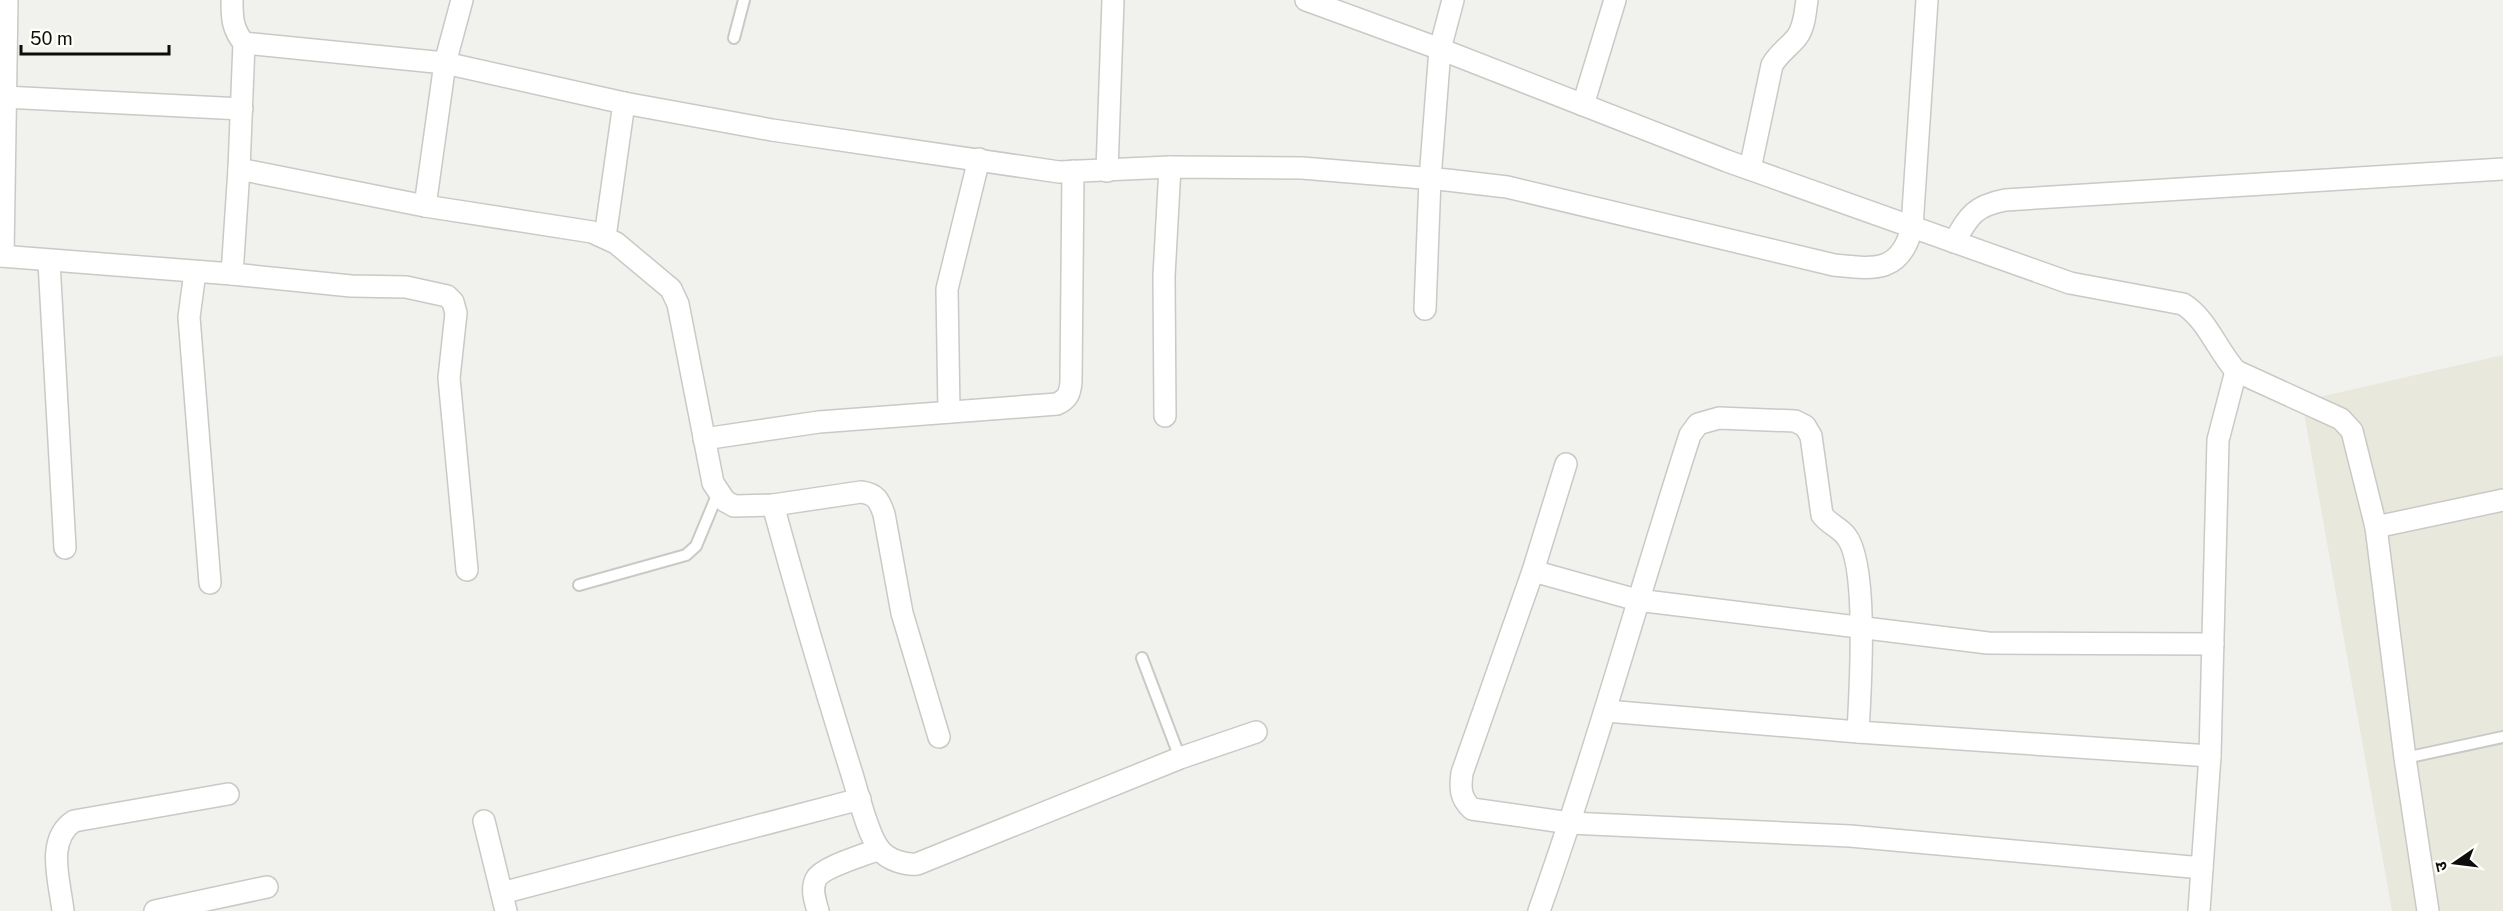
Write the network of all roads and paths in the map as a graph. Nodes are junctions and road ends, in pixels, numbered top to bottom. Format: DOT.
graph roads {
  1 [pos="7,0"];
  2 [pos="232,0"];
  3 [pos="462,0"];
  4 [pos="744,0"];
  5 [pos="1113,0"];
  6 [pos="1306,0"];
  7 [pos="1454,0"];
  8 [pos="1615,0"];
  9 [pos="1807,0"];
  10 [pos="1927,0"];
  11 [pos="734,38"];
  12 [pos="244,43"];
  13 [pos="1440,49"];
  14 [pos="445,63"];
  15 [pos="4,97"];
  16 [pos="624,103"];
  17 [pos="1584,105"];
  18 [pos="242,109"];
  19 [pos="979,159"];
  20 [pos="1170,167"];
  21 [pos="239,169"];
  22 [pos="1750,169"];
  23 [pos="2503,169"];
  24 [pos="1073,171"];
  25 [pos="1107,171"];
  26 [pos="1430,179"];
  27 [pos="425,206"];
  28 [pos="1912,227"];
  29 [pos="605,237"];
  30 [pos="1954,242"];
  31 [pos="2,256"];
  32 [pos="49,262"];
  33 [pos="195,272"];
  34 [pos="232,274"];
  35 [pos="1425,309"];
  36 [pos="2236,371"];
  37 [pos="948,411"];
  38 [pos="1165,416"];
  39 [pos="704,439"];
  40 [pos="1566,464"];
  41 [pos="718,493"];
  42 [pos="2503,500"];
  43 [pos="773,505"];
  44 [pos="2376,527"];
  45 [pos="65,548"];
  46 [pos="467,570"];
  47 [pos="1533,571"];
  48 [pos="210,583"];
  49 [pos="579,585"];
  50 [pos="1638,600"];
  51 [pos="1862,627"];
  52 [pos="2213,644"];
  53 [pos="1142,658"];
  54 [pos="1606,711"];
  55 [pos="1256,732"];
  56 [pos="1858,732"];
  57 [pos="939,737"];
  58 [pos="2503,737"];
  59 [pos="2210,756"];
  60 [pos="1180,758"];
  61 [pos="2405,758"];
  62 [pos="228,794"];
  63 [pos="860,799"];
  64 [pos="484,821"];
  65 [pos="1570,823"];
  66 [pos="879,849"];
  67 [pos="2202,868"];
  68 [pos="267,886"];
  69 [pos="504,902"];
  70 [pos="63,911"];
  71 [pos="155,911"];
  72 [pos="818,911"];
  73 [pos="1539,911"];
  74 [pos="2199,911"];
  75 [pos="2428,911"];
  1 -- 15 [label="street"];
  2 -- 12 [label="street"];
  3 -- 14 [label="street"];
  4 -- 11 [label="lane"];
  5 -- 25 [label="street"];
  6 -- 13 [label="street"];
  7 -- 13 [label="street"];
  8 -- 17 [label="street"];
  9 -- 22 [label="street"];
  10 -- 28 [label="street"];
  12 -- 14 [label="street"];
  12 -- 18 [label="street"];
  13 -- 17 [label="street"];
  13 -- 26 [label="street"];
  14 -- 16 [label="street"];
  14 -- 27 [label="street"];
  15 -- 18 [label="street"];
  15 -- 31 [label="street"];
  16 -- 19 [label="street"];
  16 -- 29 [label="street"];
  17 -- 22 [label="street"];
  18 -- 21 [label="street"];
  19 -- 24 [label="street"];
  19 -- 37 [label="street"];
  20 -- 25 [label="street"];
  20 -- 26 [label="street"];
  20 -- 38 [label="street"];
  21 -- 27 [label="street"];
  21 -- 34 [label="street"];
  22 -- 28 [label="street"];
  23 -- 30 [label="street"];
  24 -- 25 [label="street"];
  24 -- 37 [label="street"];
  26 -- 28 [label="street"];
  26 -- 35 [label="street"];
  27 -- 29 [label="street"];
  28 -- 30 [label="street"];
  29 -- 39 [label="street"];
  30 -- 36 [label="street"];
  31 -- 32 [label="street"];
  32 -- 33 [label="street"];
  32 -- 45 [label="street"];
  33 -- 34 [label="street"];
  33 -- 48 [label="street"];
  34 -- 46 [label="street"];
  36 -- 44 [label="street"];
  36 -- 52 [label="street"];
  37 -- 39 [label="street"];
  39 -- 41 [label="street"];
  40 -- 47 [label="street"];
  41 -- 43 [label="street"];
  41 -- 49 [label="lane"];
  42 -- 44 [label="street"];
  43 -- 57 [label="street"];
  43 -- 63 [label="street"];
  44 -- 61 [label="street"];
  47 -- 50 [label="street"];
  47 -- 65 [label="street"];
  50 -- 51 [label="street"];
  50 -- 51 [label="street"];
  50 -- 54 [label="street"];
  51 -- 52 [label="street"];
  51 -- 56 [label="street"];
  52 -- 59 [label="street"];
  53 -- 60 [label="lane"];
  54 -- 56 [label="street"];
  54 -- 65 [label="street"];
  55 -- 60 [label="street"];
  56 -- 59 [label="street"];
  58 -- 61 [label="lane"];
  59 -- 67 [label="street"];
  60 -- 66 [label="street"];
  61 -- 75 [label="street"];
  62 -- 70 [label="street"];
  63 -- 66 [label="street"];
  63 -- 69 [label="street"];
  64 -- 69 [label="street"];
  65 -- 67 [label="street"];
  65 -- 73 [label="street"];
  66 -- 72 [label="street"];
  67 -- 74 [label="street"];
  68 -- 71 [label="street"];
}
